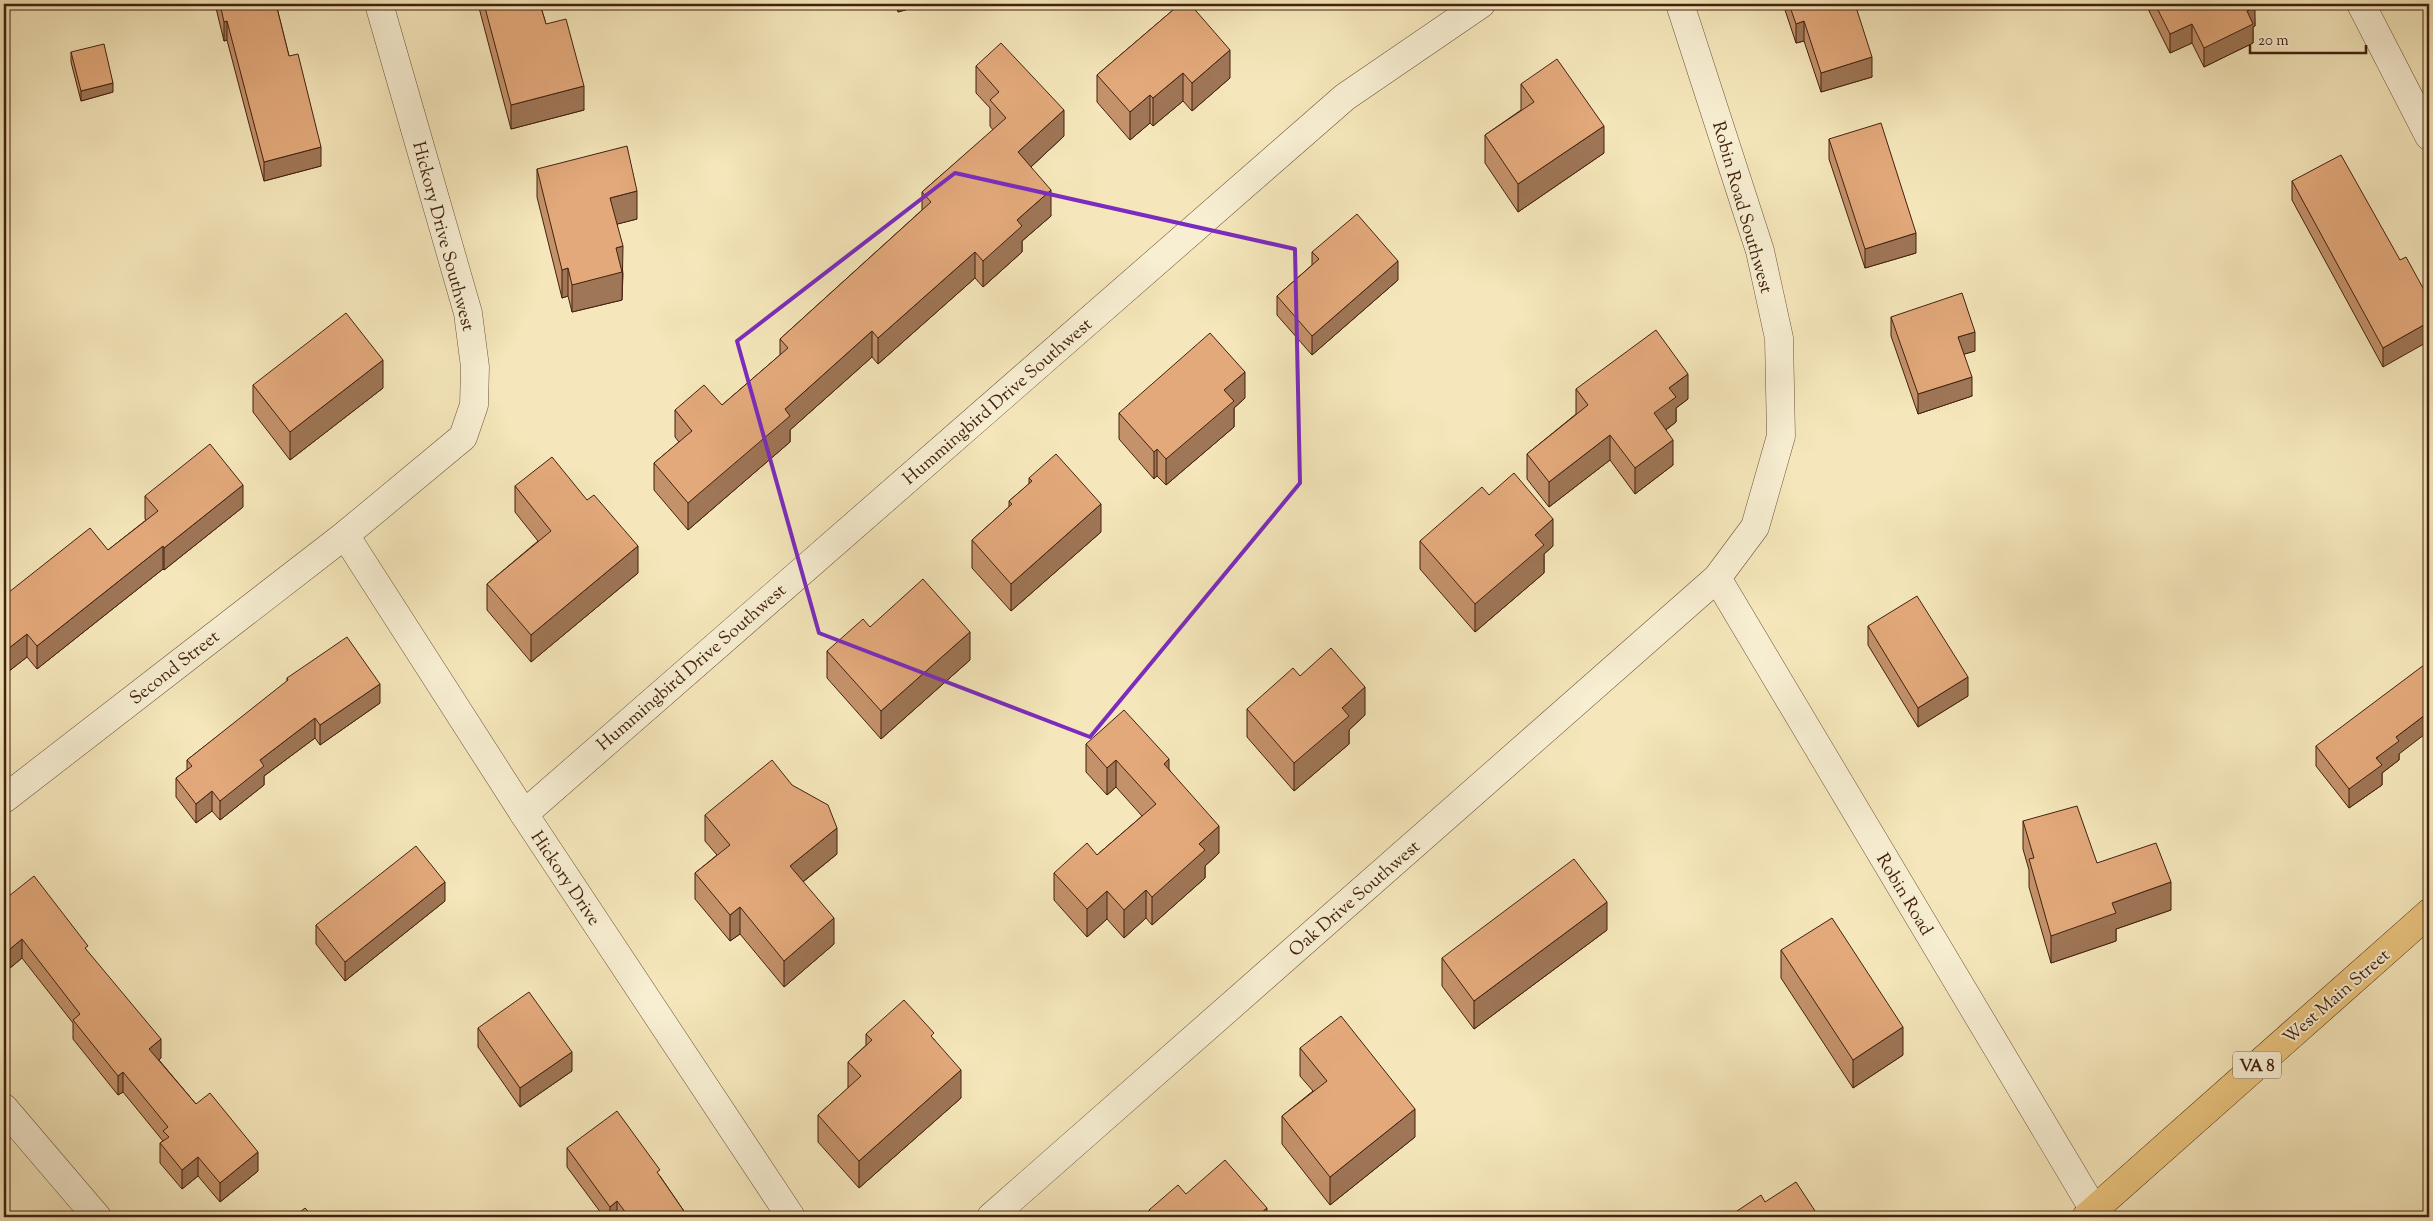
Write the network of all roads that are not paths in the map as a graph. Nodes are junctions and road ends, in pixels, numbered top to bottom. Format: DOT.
graph roads {
  1 [pos="379,4"];
  2 [pos="1481,4"];
  3 [pos="1680,4"];
  4 [pos="2362,4"];
  5 [pos="2429,136"];
  6 [pos="345,535"];
  7 [pos="1717,578"];
  8 [pos="4,799"];
  9 [pos="524,814"];
  10 [pos="2429,913"];
  11 [pos="4,1108"];
  12 [pos="2090,1214"];
  13 [pos="97,1217"];
  14 [pos="791,1217"];
  15 [pos="991,1217"];
  1 -- 6 [label="street, Hickory Drive Southwest"];
  2 -- 9 [label="street, Hummingbird Drive Southwest"];
  3 -- 7 [label="street, Robin Road Southwest"];
  4 -- 5 [label="street"];
  6 -- 8 [label="street, Second Street"];
  6 -- 9 [label="street, Hickory Drive"];
  7 -- 12 [label="street, Robin Road"];
  7 -- 15 [label="street, Oak Drive Southwest"];
  9 -- 14 [label="street, Hickory Drive"];
  10 -- 12 [label="main road, West Main Street / VA 8"];
  11 -- 13 [label="street"];
}
